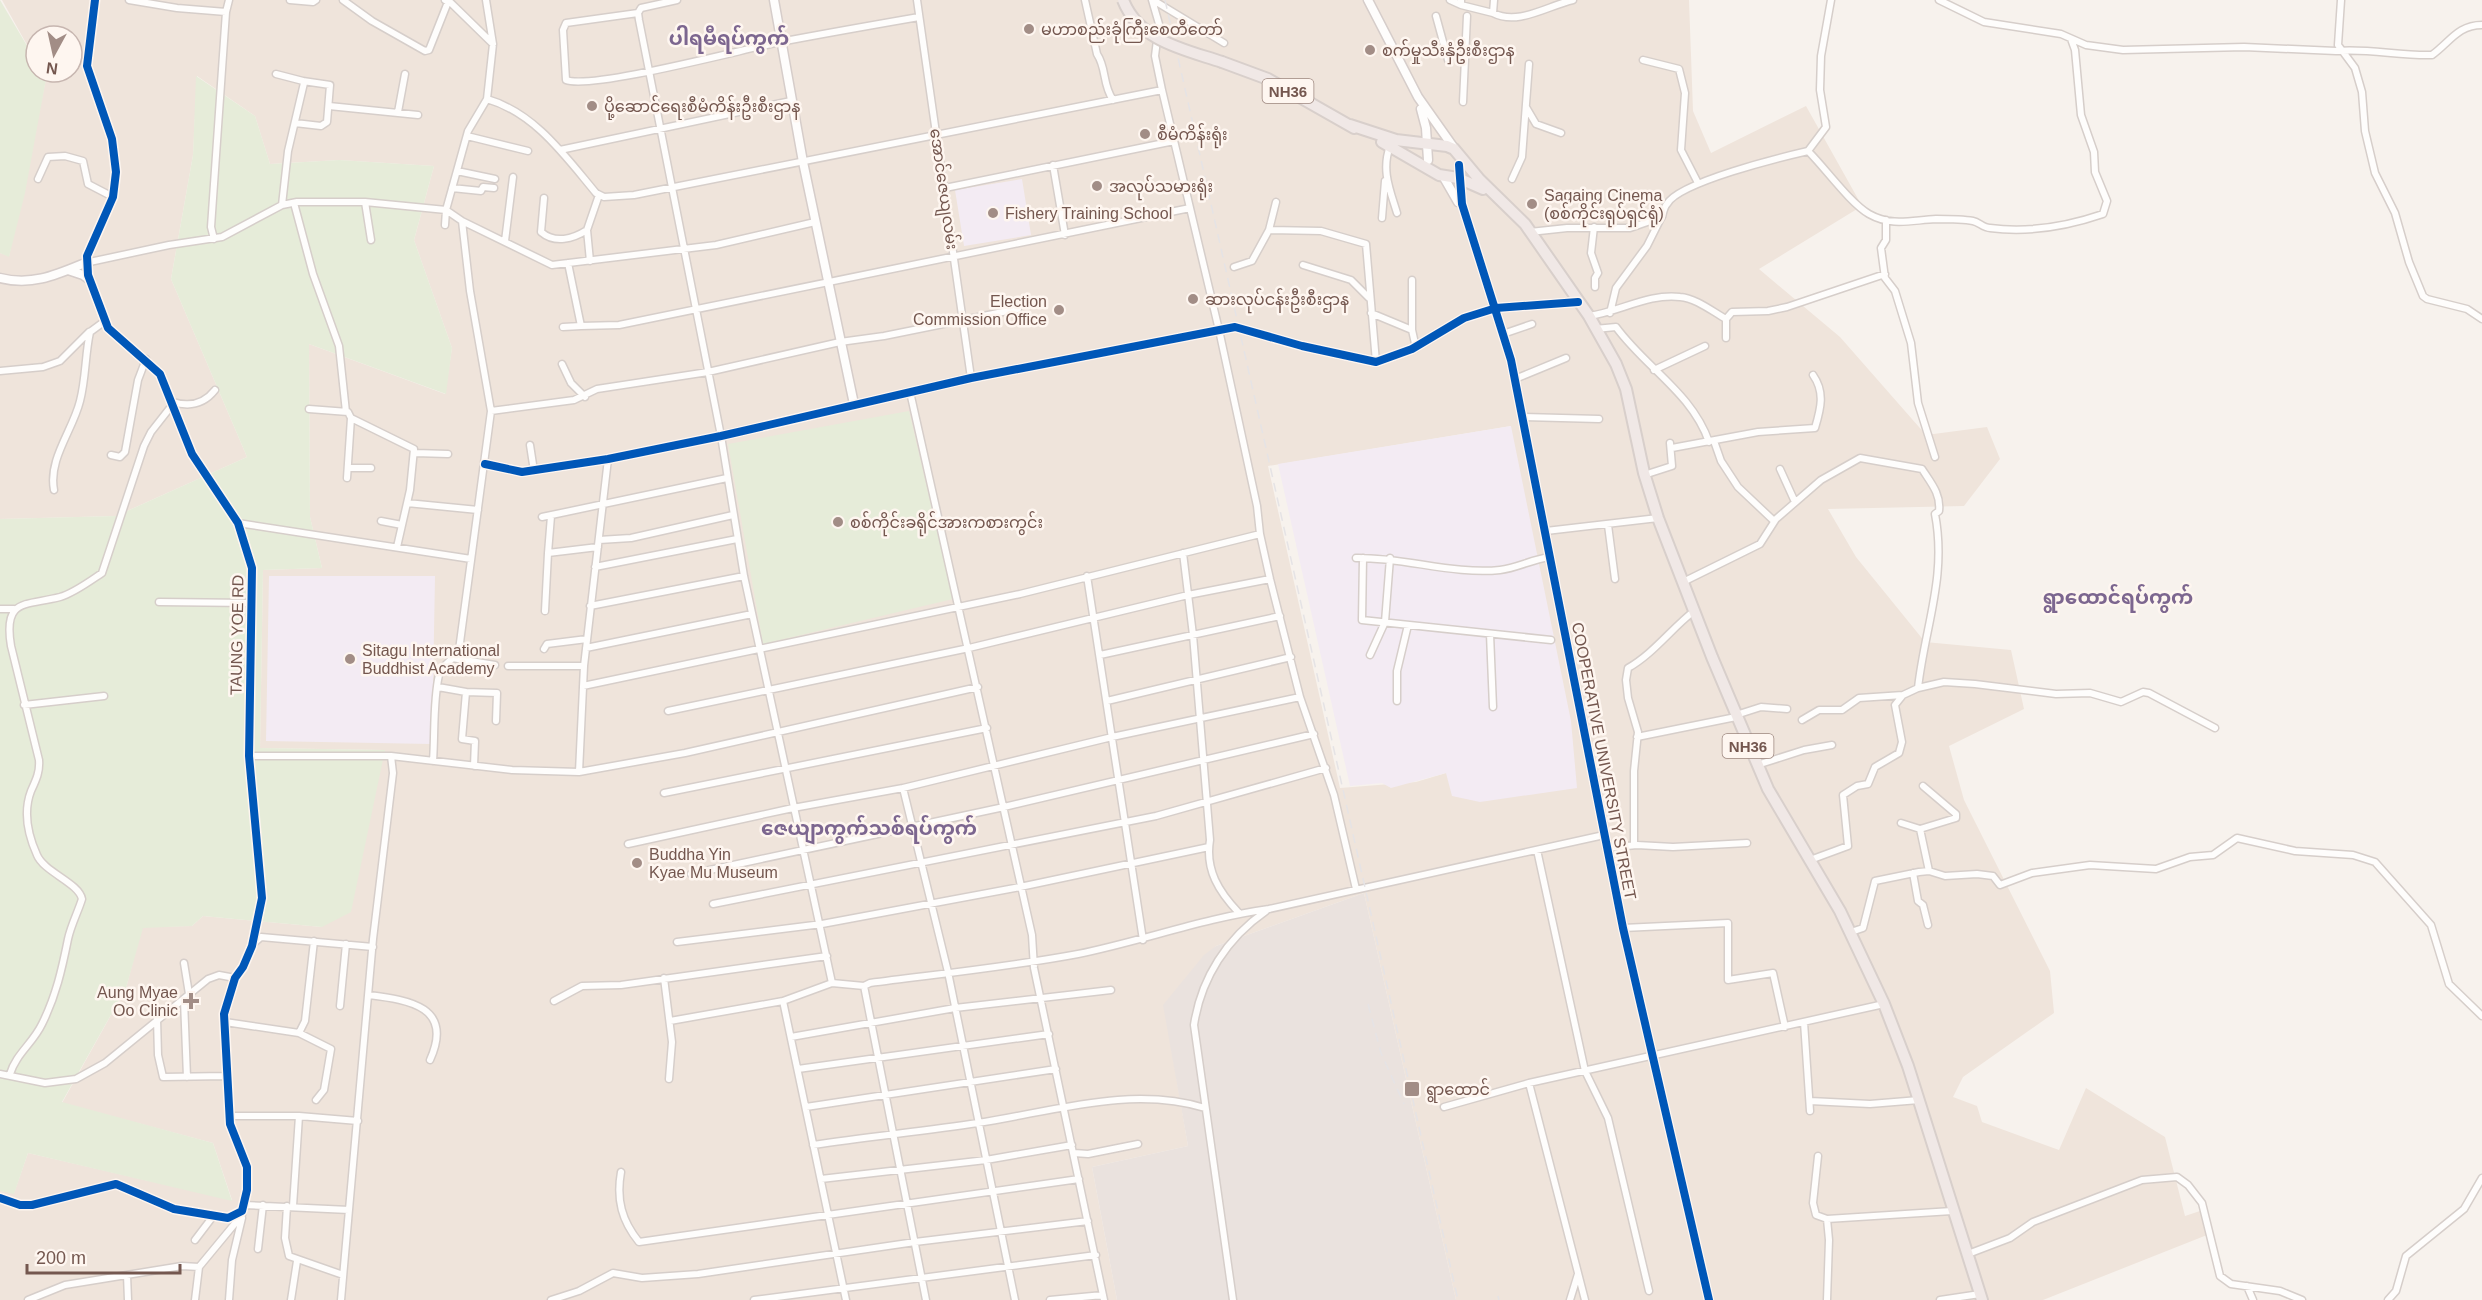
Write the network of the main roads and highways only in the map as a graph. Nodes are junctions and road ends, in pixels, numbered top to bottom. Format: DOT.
graph roads {
  1 [pos="1123,0"];
  2 [pos="1350,125"];
  3 [pos="1439,146"];
  4 [pos="1457,156"];
  5 [pos="1439,175"];
  6 [pos="1504,201"];
  7 [pos="1981,1297"];
  1 -- 2 [label="highway, NH36, bridge"];
  2 -- 3 [label="highway, NH36"];
  2 -- 5 [label="highway, NH36"];
  3 -- 4 [label="highway, NH36"];
  3 -- 5 [label="highway"];
  4 -- 5 [label="highway"];
  4 -- 6 [label="highway, NH36"];
  5 -- 6 [label="highway, NH36"];
  6 -- 7 [label="highway, NH36"];
}
